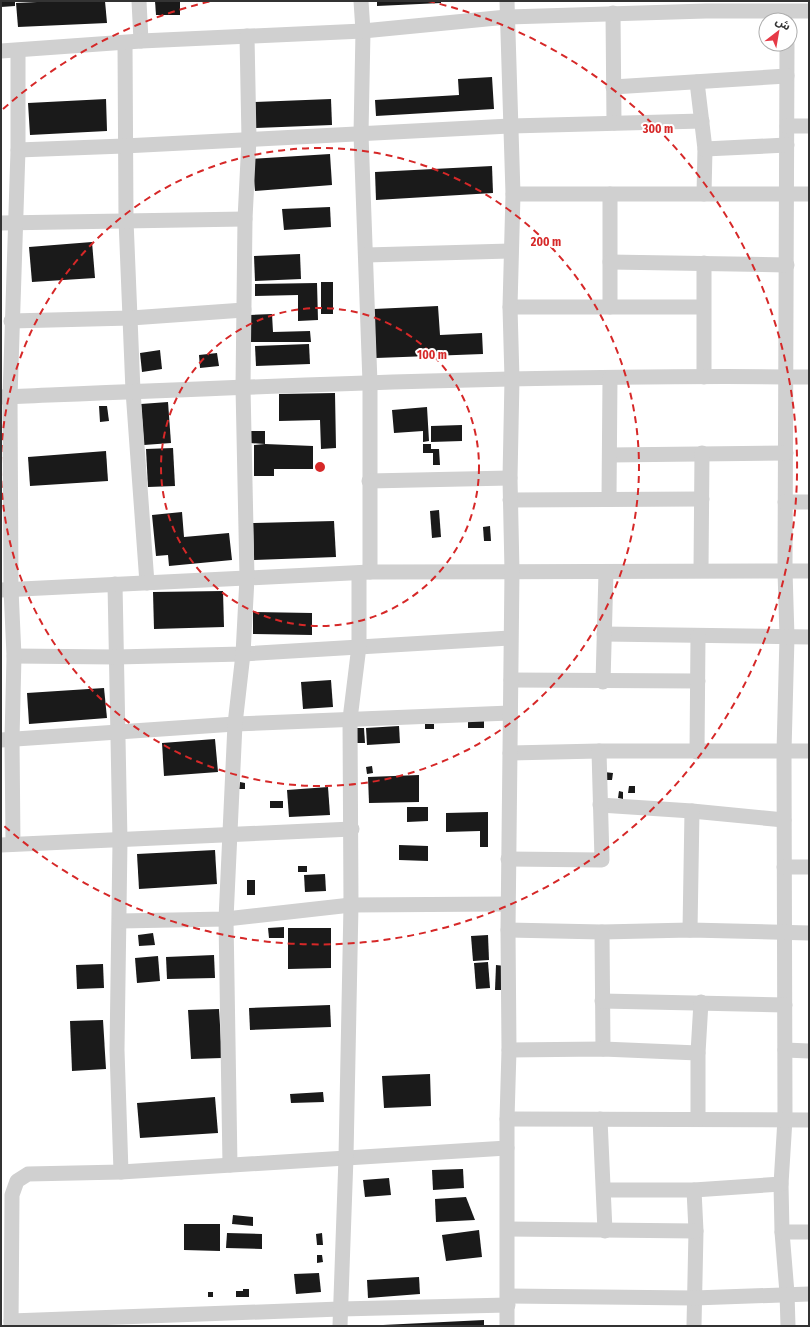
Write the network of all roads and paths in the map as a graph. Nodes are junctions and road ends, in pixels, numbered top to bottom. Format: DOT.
graph roads {
  1 [pos="139,1"];
  2 [pos="361,1"];
  3 [pos="507,1"];
  4 [pos="706,6"];
  5 [pos="788,11"];
  6 [pos="809,11"];
  7 [pos="613,13"];
  8 [pos="507,17"];
  9 [pos="363,31"];
  10 [pos="247,36"];
  11 [pos="141,41"];
  12 [pos="125,43"];
  13 [pos="18,51"];
  14 [pos="1,52"];
  15 [pos="787,52"];
  16 [pos="787,76"];
  17 [pos="697,82"];
  18 [pos="614,87"];
  19 [pos="702,121"];
  20 [pos="614,123"];
  21 [pos="511,126"];
  22 [pos="787,126"];
  23 [pos="809,126"];
  24 [pos="361,134"];
  25 [pos="249,139"];
  26 [pos="124,146"];
  27 [pos="786,146"];
  28 [pos="705,149"];
  29 [pos="18,150"];
  30 [pos="513,194"];
  31 [pos="610,194"];
  32 [pos="704,194"];
  33 [pos="786,194"];
  34 [pos="809,194"];
  35 [pos="245,219"];
  36 [pos="126,220"];
  37 [pos="8,223"];
  38 [pos="511,251"];
  39 [pos="366,255"];
  40 [pos="610,262"];
  41 [pos="704,264"];
  42 [pos="787,265"];
  43 [pos="610,307"];
  44 [pos="703,307"];
  45 [pos="510,308"];
  46 [pos="244,310"];
  47 [pos="131,318"];
  48 [pos="11,321"];
  49 [pos="704,376"];
  50 [pos="786,377"];
  51 [pos="809,377"];
  52 [pos="610,378"];
  53 [pos="512,379"];
  54 [pos="370,383"];
  55 [pos="243,388"];
  56 [pos="133,391"];
  57 [pos="5,397"];
  58 [pos="702,453"];
  59 [pos="786,453"];
  60 [pos="610,455"];
  61 [pos="510,478"];
  62 [pos="369,481"];
  63 [pos="610,498"];
  64 [pos="702,499"];
  65 [pos="510,500"];
  66 [pos="786,502"];
  67 [pos="809,502"];
  68 [pos="701,570"];
  69 [pos="512,571"];
  70 [pos="785,571"];
  71 [pos="809,571"];
  72 [pos="364,572"];
  73 [pos="606,572"];
  74 [pos="247,578"];
  75 [pos="147,583"];
  76 [pos="115,584"];
  77 [pos="6,589"];
  78 [pos="604,634"];
  79 [pos="698,636"];
  80 [pos="787,637"];
  81 [pos="809,637"];
  82 [pos="510,638"];
  83 [pos="359,646"];
  84 [pos="243,654"];
  85 [pos="14,656"];
  86 [pos="116,657"];
  87 [pos="511,680"];
  88 [pos="698,681"];
  89 [pos="603,682"];
  90 [pos="510,713"];
  91 [pos="350,719"];
  92 [pos="235,724"];
  93 [pos="118,732"];
  94 [pos="7,739"];
  95 [pos="599,751"];
  96 [pos="784,751"];
  97 [pos="809,751"];
  98 [pos="697,752"];
  99 [pos="510,753"];
  100 [pos="600,805"];
  101 [pos="692,811"];
  102 [pos="784,820"];
  103 [pos="352,829"];
  104 [pos="231,835"];
  105 [pos="120,841"];
  106 [pos="7,845"];
  107 [pos="508,859"];
  108 [pos="784,867"];
  109 [pos="809,867"];
  110 [pos="508,904"];
  111 [pos="351,905"];
  112 [pos="226,919"];
  113 [pos="120,921"];
  114 [pos="508,930"];
  115 [pos="690,930"];
  116 [pos="602,932"];
  117 [pos="784,933"];
  118 [pos="809,933"];
  119 [pos="602,1001"];
  120 [pos="701,1002"];
  121 [pos="785,1005"];
  122 [pos="603,1049"];
  123 [pos="509,1050"];
  124 [pos="785,1050"];
  125 [pos="809,1051"];
  126 [pos="698,1053"];
  127 [pos="507,1119"];
  128 [pos="600,1119"];
  129 [pos="698,1119"];
  130 [pos="785,1119"];
  131 [pos="809,1120"];
  132 [pos="507,1148"];
  133 [pos="346,1157"];
  134 [pos="230,1166"];
  135 [pos="121,1172"];
  136 [pos="781,1184"];
  137 [pos="604,1190"];
  138 [pos="694,1190"];
  139 [pos="508,1229"];
  140 [pos="605,1231"];
  141 [pos="696,1231"];
  142 [pos="782,1232"];
  143 [pos="809,1232"];
  144 [pos="788,1293"];
  145 [pos="809,1294"];
  146 [pos="694,1298"];
  147 [pos="508,1300"];
  148 [pos="340,1308"];
  149 [pos="11,1324"];
  150 [pos="340,1326"];
  151 [pos="507,1326"];
  152 [pos="694,1326"];
  153 [pos="788,1326"];
  1 -- 11 [label="street"];
  2 -- 9 [label="street"];
  3 -- 8 [label="street"];
  4 -- 5 [label="street"];
  4 -- 7 [label="street"];
  5 -- 6 [label="street"];
  7 -- 8 [label="street"];
  7 -- 18 [label="street"];
  8 -- 9 [label="street"];
  8 -- 21 [label="street"];
  9 -- 10 [label="street"];
  9 -- 24 [label="street"];
  10 -- 11 [label="street"];
  10 -- 25 [label="street"];
  11 -- 12 [label="street"];
  12 -- 13 [label="street"];
  12 -- 26 [label="street"];
  13 -- 14 [label="street"];
  13 -- 29 [label="street"];
  15 -- 16 [label="street"];
  16 -- 17 [label="street"];
  16 -- 22 [label="street"];
  17 -- 18 [label="street"];
  17 -- 19 [label="street"];
  18 -- 20 [label="street"];
  19 -- 20 [label="street"];
  19 -- 28 [label="street"];
  20 -- 21 [label="street"];
  21 -- 24 [label="street"];
  21 -- 30 [label="street"];
  22 -- 23 [label="street"];
  22 -- 27 [label="street"];
  24 -- 25 [label="street"];
  24 -- 39 [label="street"];
  25 -- 26 [label="street"];
  25 -- 35 [label="street"];
  26 -- 29 [label="street"];
  26 -- 36 [label="street"];
  27 -- 28 [label="street"];
  27 -- 33 [label="street"];
  28 -- 32 [label="street"];
  29 -- 37 [label="street"];
  30 -- 31 [label="street"];
  30 -- 38 [label="street"];
  31 -- 32 [label="street"];
  31 -- 40 [label="street"];
  32 -- 33 [label="street"];
  33 -- 34 [label="street"];
  33 -- 42 [label="street"];
  35 -- 36 [label="street"];
  35 -- 46 [label="street"];
  36 -- 37 [label="street"];
  36 -- 47 [label="street"];
  37 -- 48 [label="street"];
  38 -- 39 [label="street"];
  38 -- 45 [label="street"];
  39 -- 54 [label="street"];
  40 -- 41 [label="street"];
  40 -- 43 [label="street"];
  41 -- 42 [label="street"];
  41 -- 44 [label="street"];
  42 -- 50 [label="street"];
  43 -- 44 [label="street"];
  43 -- 45 [label="street"];
  44 -- 49 [label="street"];
  45 -- 53 [label="street"];
  46 -- 47 [label="street"];
  46 -- 55 [label="street"];
  47 -- 48 [label="street"];
  47 -- 56 [label="street"];
  48 -- 57 [label="street"];
  49 -- 50 [label="street"];
  49 -- 52 [label="street"];
  50 -- 51 [label="street"];
  50 -- 59 [label="street"];
  52 -- 53 [label="street"];
  52 -- 60 [label="street"];
  53 -- 54 [label="street"];
  53 -- 61 [label="street"];
  54 -- 55 [label="street"];
  54 -- 62 [label="street"];
  55 -- 56 [label="street"];
  55 -- 74 [label="street"];
  56 -- 57 [label="street"];
  56 -- 75 [label="street"];
  57 -- 77 [label="street"];
  58 -- 59 [label="street"];
  58 -- 60 [label="street"];
  58 -- 64 [label="street"];
  59 -- 66 [label="street"];
  60 -- 63 [label="street"];
  61 -- 62 [label="street"];
  61 -- 65 [label="street"];
  62 -- 72 [label="street"];
  63 -- 64 [label="street"];
  63 -- 65 [label="street"];
  64 -- 68 [label="street"];
  65 -- 69 [label="street"];
  66 -- 67 [label="street"];
  66 -- 70 [label="street"];
  68 -- 70 [label="street"];
  68 -- 73 [label="street"];
  69 -- 72 [label="street"];
  69 -- 73 [label="street"];
  69 -- 82 [label="street"];
  70 -- 71 [label="street"];
  70 -- 80 [label="street"];
  72 -- 74 [label="street"];
  72 -- 83 [label="street"];
  73 -- 78 [label="street"];
  74 -- 75 [label="street"];
  74 -- 84 [label="street"];
  75 -- 76 [label="street"];
  76 -- 77 [label="street"];
  76 -- 86 [label="street"];
  77 -- 85 [label="street"];
  78 -- 79 [label="street"];
  78 -- 89 [label="street"];
  79 -- 80 [label="street"];
  79 -- 88 [label="street"];
  80 -- 81 [label="street"];
  80 -- 96 [label="street"];
  82 -- 83 [label="street"];
  82 -- 87 [label="street"];
  83 -- 84 [label="street"];
  83 -- 91 [label="street"];
  84 -- 86 [label="street"];
  84 -- 92 [label="street"];
  85 -- 86 [label="street"];
  85 -- 94 [label="street"];
  86 -- 93 [label="street"];
  87 -- 89 [label="street"];
  87 -- 90 [label="street"];
  88 -- 89 [label="street"];
  88 -- 98 [label="street"];
  90 -- 91 [label="street"];
  90 -- 99 [label="street"];
  91 -- 92 [label="street"];
  91 -- 103 [label="street"];
  92 -- 93 [label="street"];
  92 -- 104 [label="street"];
  93 -- 94 [label="street"];
  93 -- 105 [label="street"];
  94 -- 106 [label="street"];
  95 -- 98 [label="street"];
  95 -- 99 [label="street"];
  95 -- 100 [label="street"];
  96 -- 97 [label="street"];
  96 -- 98 [label="street"];
  96 -- 102 [label="street"];
  99 -- 107 [label="street"];
  100 -- 101 [label="street"];
  100 -- 107 [label="street"];
  101 -- 102 [label="street"];
  101 -- 115 [label="street"];
  102 -- 108 [label="street"];
  103 -- 104 [label="street"];
  103 -- 111 [label="street"];
  104 -- 105 [label="street"];
  104 -- 112 [label="street"];
  105 -- 106 [label="street"];
  105 -- 113 [label="street"];
  107 -- 110 [label="street"];
  108 -- 109 [label="street"];
  108 -- 117 [label="street"];
  110 -- 111 [label="street"];
  110 -- 114 [label="street"];
  111 -- 112 [label="street"];
  111 -- 133 [label="street"];
  112 -- 113 [label="street"];
  112 -- 134 [label="street"];
  113 -- 135 [label="street"];
  114 -- 116 [label="street"];
  114 -- 123 [label="street"];
  115 -- 116 [label="street"];
  115 -- 117 [label="street"];
  116 -- 119 [label="street"];
  117 -- 118 [label="street"];
  117 -- 121 [label="street"];
  119 -- 120 [label="street"];
  119 -- 122 [label="street"];
  120 -- 121 [label="street"];
  120 -- 126 [label="street"];
  121 -- 124 [label="street"];
  122 -- 123 [label="street"];
  122 -- 126 [label="street"];
  123 -- 127 [label="street"];
  124 -- 125 [label="street"];
  124 -- 130 [label="street"];
  126 -- 129 [label="street"];
  127 -- 128 [label="street"];
  127 -- 132 [label="street"];
  128 -- 129 [label="street"];
  128 -- 137 [label="street"];
  129 -- 130 [label="street"];
  130 -- 131 [label="street"];
  130 -- 136 [label="street"];
  132 -- 133 [label="street"];
  132 -- 139 [label="street"];
  133 -- 134 [label="street"];
  133 -- 148 [label="street"];
  134 -- 135 [label="street"];
  135 -- 149 [label="street"];
  136 -- 138 [label="street"];
  136 -- 142 [label="street"];
  137 -- 138 [label="street"];
  137 -- 140 [label="street"];
  138 -- 141 [label="street"];
  139 -- 140 [label="street"];
  139 -- 147 [label="street"];
  140 -- 141 [label="street"];
  141 -- 146 [label="street"];
  142 -- 143 [label="street"];
  142 -- 144 [label="street"];
  144 -- 145 [label="street"];
  144 -- 146 [label="street"];
  144 -- 153 [label="street"];
  146 -- 147 [label="street"];
  146 -- 152 [label="street"];
  147 -- 148 [label="street"];
  147 -- 151 [label="street"];
  148 -- 149 [label="street"];
  148 -- 150 [label="street"];
}
